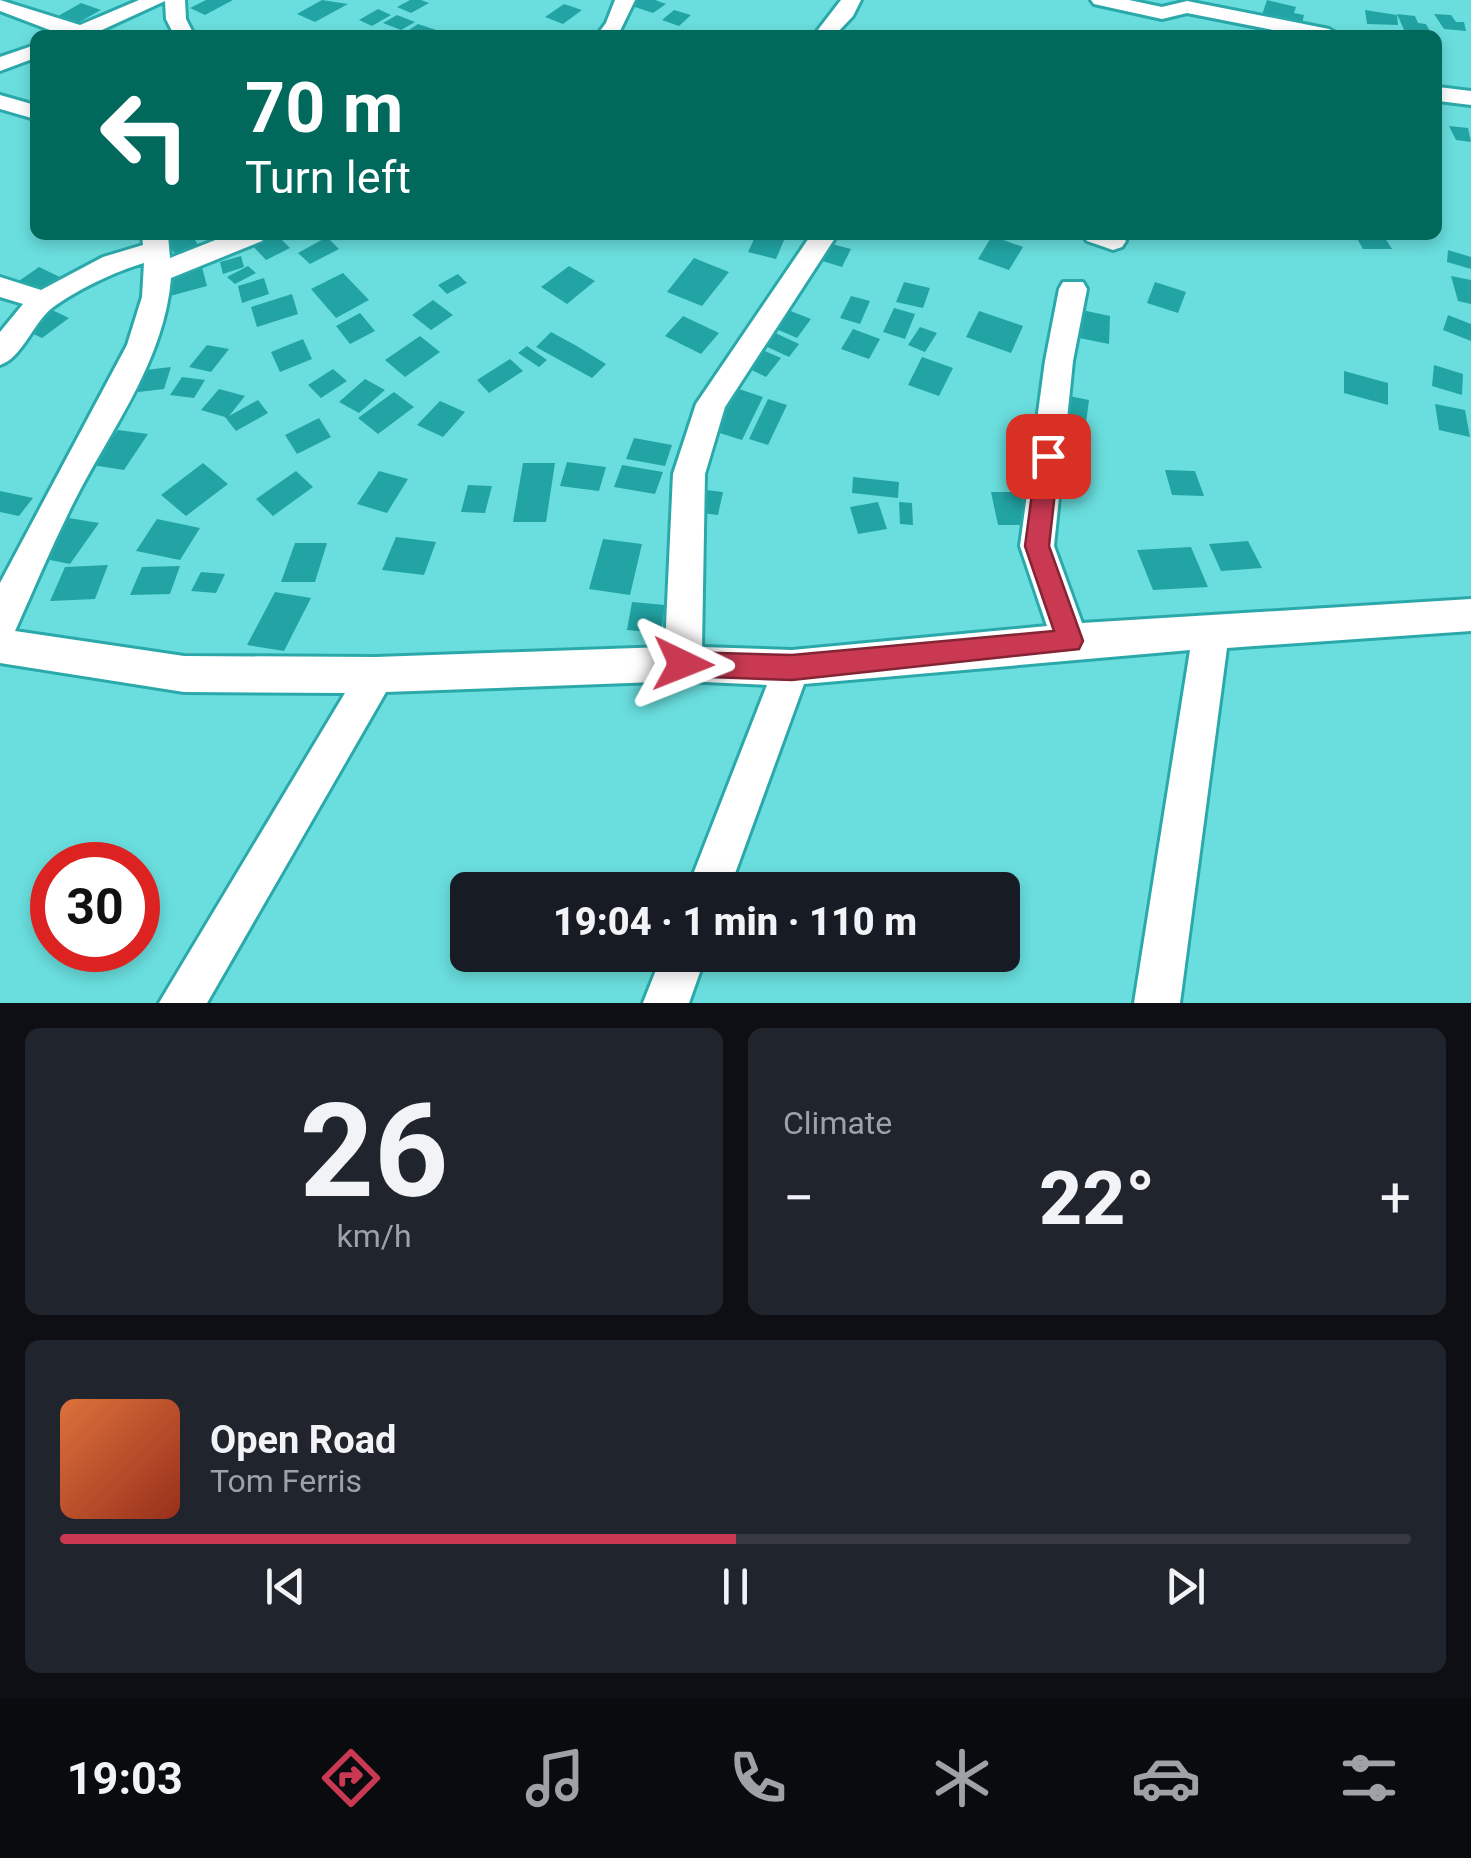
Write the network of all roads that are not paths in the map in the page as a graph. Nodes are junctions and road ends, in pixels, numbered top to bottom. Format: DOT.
graph roads {
  1 [pos="174,0"];
  2 [pos="625,0"];
  3 [pos="851,0"];
  4 [pos="1101,0"];
  5 [pos="141,2"];
  6 [pos="1190,3"];
  7 [pos="0,4"];
  8 [pos="69,30"];
  9 [pos="83,30"];
  10 [pos="182,30"];
  11 [pos="612,30"];
  12 [pos="829,30"];
  13 [pos="1306,30"];
  14 [pos="30,53"];
  15 [pos="0,66"];
  16 [pos="1442,94"];
  17 [pos="1471,98"];
  18 [pos="0,102"];
  19 [pos="30,111"];
  20 [pos="226,240"];
  21 [pos="821,240"];
  22 [pos="156,253"];
  23 [pos="0,287"];
  24 [pos="1073,289"];
  25 [pos="43,302"];
  26 [pos="0,354"];
  27 [pos="1471,616"];
  28 [pos="0,624"];
  29 [pos="1211,633"];
  30 [pos="1070,641"];
  31 [pos="0,646"];
  32 [pos="683,664"];
  33 [pos="792,668"];
  34 [pos="376,675"];
  35 [pos="715,872"];
  36 [pos="678,972"];
  37 [pos="182,1003"];
  38 [pos="666,1003"];
  39 [pos="1157,1003"];
  1 -- 10 [label="street"];
  2 -- 11 [label="street"];
  3 -- 12 [label="street"];
  4 -- 6 [label="street"];
  5 -- 9 [label="street"];
  6 -- 13 [label="street"];
  7 -- 8 [label="street"];
  14 -- 15 [label="street"];
  16 -- 17 [label="street"];
  18 -- 19 [label="street"];
  20 -- 22 [label="street"];
  21 -- 32 [label="street"];
  22 -- 25 [label="street"];
  22 -- 28 [label="street"];
  23 -- 25 [label="street"];
  24 -- 30 [label="street"];
  25 -- 26 [label="street"];
  27 -- 29 [label="street"];
  29 -- 30 [label="street"];
  29 -- 39 [label="street"];
  30 -- 33 [label="street"];
  31 -- 34 [label="street"];
  32 -- 33 [label="street"];
  32 -- 34 [label="street"];
  33 -- 35 [label="street"];
  34 -- 37 [label="street"];
  36 -- 38 [label="street"];
}
